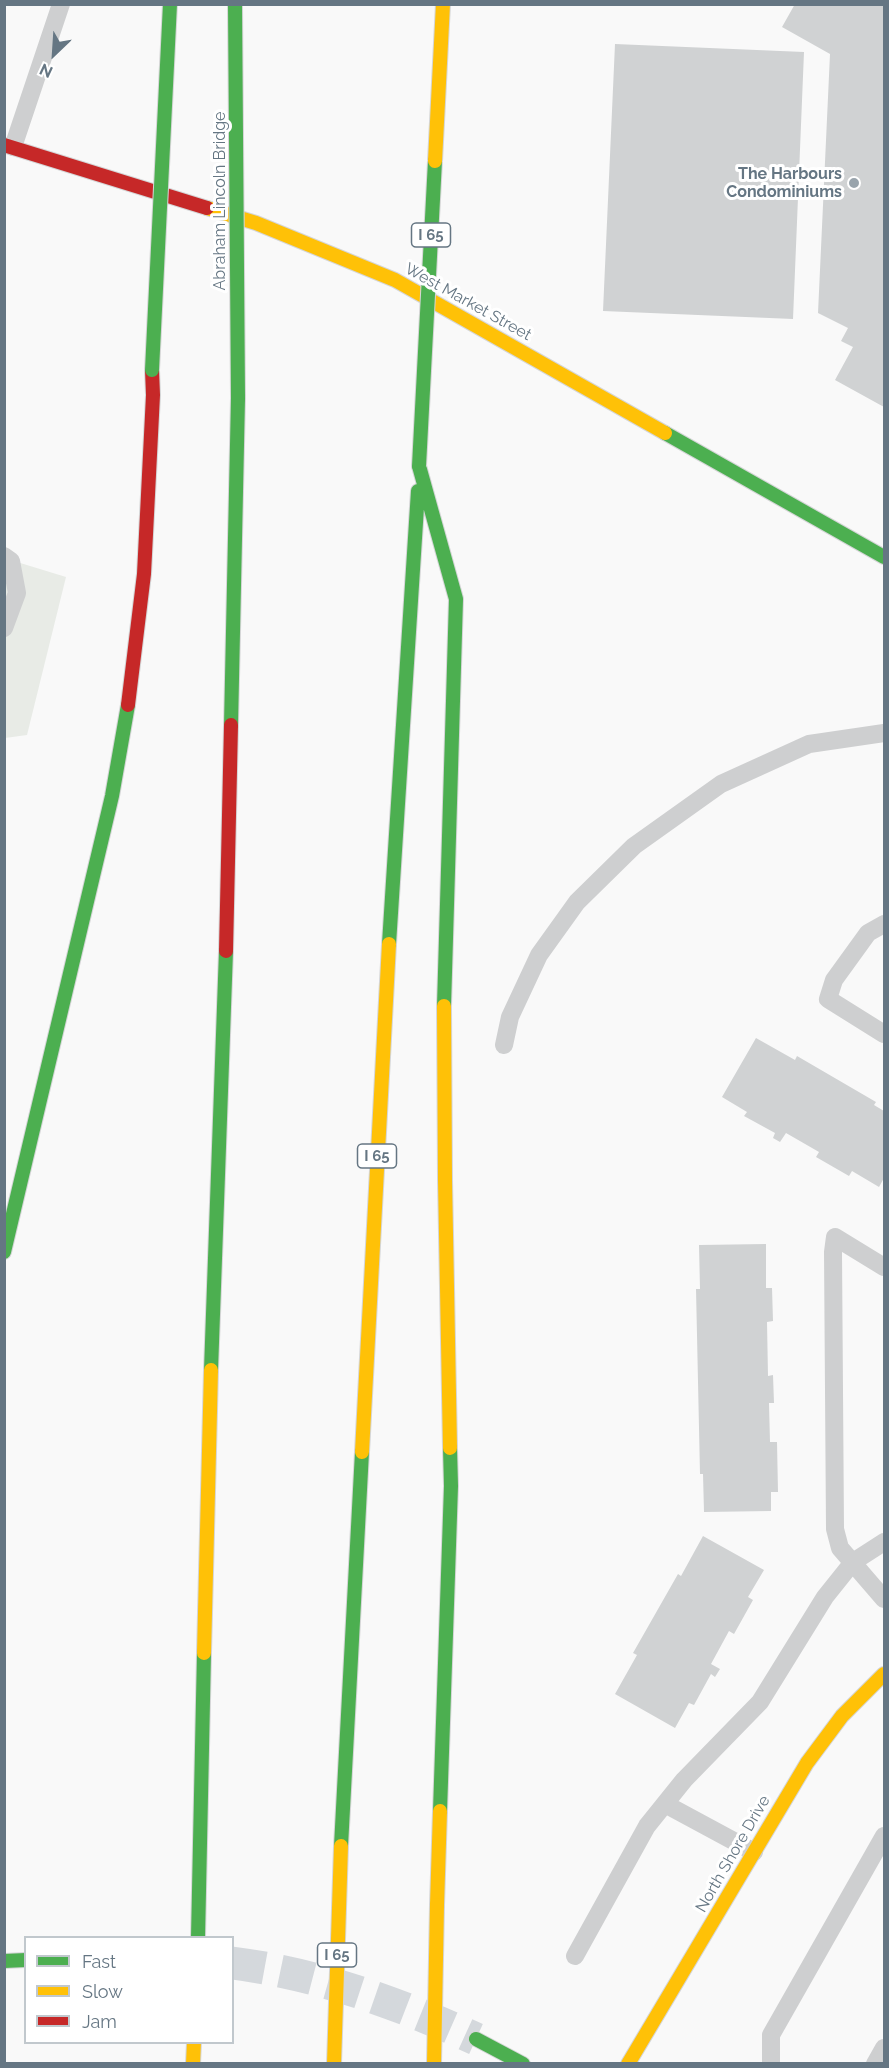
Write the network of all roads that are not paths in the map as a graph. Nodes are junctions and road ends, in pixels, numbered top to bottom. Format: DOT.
graph roads {
  1 [pos="61,4"];
  2 [pos="170,4"];
  3 [pos="235,4"];
  4 [pos="443,4"];
  5 [pos="9,146"];
  6 [pos="419,466"];
  7 [pos="4,556"];
  8 [pos="885,557"];
  9 [pos="4,628"];
  10 [pos="885,733"];
  11 [pos="885,924"];
  12 [pos="885,1034"];
  13 [pos="504,1045"];
  14 [pos="4,1252"];
  15 [pos="885,1267"];
  16 [pos="885,1542"];
  17 [pos="853,1562"];
  18 [pos="885,1599"];
  19 [pos="885,1674"];
  20 [pos="665,1804"];
  21 [pos="885,1836"];
  22 [pos="754,1852"];
  23 [pos="198,1936"];
  24 [pos="575,1956"];
  25 [pos="24,1960"];
  26 [pos="4,1961"];
  27 [pos="476,2039"];
  28 [pos="194,2044"];
  29 [pos="885,2048"];
  30 [pos="193,2063"];
  31 [pos="334,2064"];
  32 [pos="434,2064"];
  33 [pos="523,2064"];
  34 [pos="628,2064"];
  35 [pos="771,2064"];
  36 [pos="875,2064"];
  1 -- 5 [label="lane"];
  2 -- 14 [label="main road, bridge"];
  3 -- 23 [label="main road, Abraham Lincoln Bridge, bridge"];
  4 -- 6 [label="main road, I 65, bridge"];
  5 -- 8 [label="main road, West Market Street"];
  6 -- 31 [label="main road, I 65, bridge"];
  6 -- 32 [label="main road, bridge"];
  7 -- 9 [label="lane"];
  10 -- 13 [label="lane"];
  11 -- 12 [label="lane"];
  15 -- 17 [label="lane"];
  16 -- 17 [label="lane"];
  17 -- 18 [label="lane"];
  17 -- 20 [label="lane"];
  19 -- 22 [label="main road, North Shore Drive"];
  20 -- 22 [label="lane"];
  20 -- 24 [label="lane"];
  21 -- 35 [label="lane"];
  22 -- 34 [label="main road, North Shore Drive"];
  25 -- 26 [label="main road"];
  27 -- 33 [label="main road"];
  28 -- 30 [label="main road"];
  29 -- 36 [label="lane"];
}
